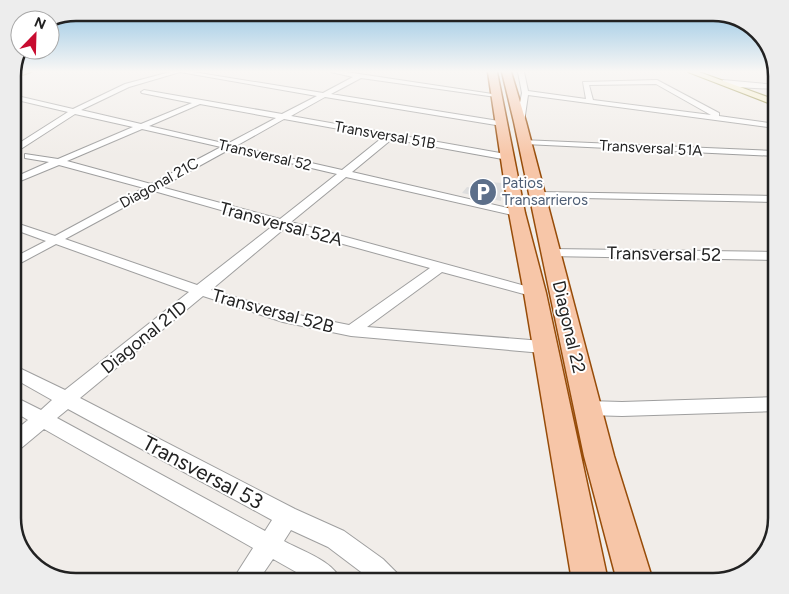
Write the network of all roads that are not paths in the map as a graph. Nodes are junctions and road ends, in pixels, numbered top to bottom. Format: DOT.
graph roads {
  1 [pos="25,100"];
  2 [pos="97,100"];
  3 [pos="186,100"];
  4 [pos="314,100"];
  5 [pos="345,100"];
  6 [pos="498,100"];
  7 [pos="509,100"];
  8 [pos="523,100"];
  9 [pos="574,100"];
  10 [pos="689,100"];
  11 [pos="199,102"];
  12 [pos="590,102"];
  13 [pos="74,111"];
  14 [pos="283,117"];
  15 [pos="724,119"];
  16 [pos="768,125"];
  17 [pos="140,126"];
  18 [pos="390,136"];
  19 [pos="514,136"];
  20 [pos="29,139"];
  21 [pos="21,142"];
  22 [pos="21,145"];
  23 [pos="227,146"];
  24 [pos="768,153"];
  25 [pos="28,156"];
  26 [pos="56,161"];
  27 [pos="346,174"];
  28 [pos="21,177"];
  29 [pos="151,188"];
  30 [pos="538,196"];
  31 [pos="768,199"];
  32 [pos="517,213"];
  33 [pos="284,224"];
  34 [pos="21,228"];
  35 [pos="56,240"];
  36 [pos="551,253"];
  37 [pos="768,256"];
  38 [pos="21,259"];
  39 [pos="440,267"];
  40 [pos="200,291"];
  41 [pos="535,294"];
  42 [pos="351,331"];
  43 [pos="544,346"];
  44 [pos="21,375"];
  45 [pos="67,399"];
  46 [pos="768,404"];
  47 [pos="21,407"];
  48 [pos="588,408"];
  49 [pos="42,419"];
  50 [pos="21,436"];
  51 [pos="287,517"];
  52 [pos="269,545"];
  53 [pos="251,573"];
  54 [pos="320,573"];
  55 [pos="380,573"];
  56 [pos="588,573"];
  57 [pos="633,573"];
  1 -- 13 [label="street, Transversal 52"];
  2 -- 13 [label="street"];
  3 -- 11 [label="street, Transversal 51B"];
  4 -- 14 [label="street, Diagonal 21C"];
  5 -- 19 [label="street, Transversal 51A"];
  6 -- 19 [label="main road, Diagonal 22"];
  7 -- 19 [label="main road, Diagonal 22"];
  8 -- 19 [label="street"];
  9 -- 12 [label="street"];
  10 -- 15 [label="street"];
  11 -- 14 [label="street, Transversal 51B"];
  11 -- 17 [label="street"];
  12 -- 15 [label="street"];
  13 -- 17 [label="street, Transversal 52"];
  13 -- 20 [label="street"];
  14 -- 18 [label="street, Transversal 51B"];
  14 -- 23 [label="street, Diagonal 21C"];
  15 -- 16 [label="street"];
  17 -- 23 [label="street, Transversal 52"];
  17 -- 26 [label="street"];
  18 -- 19 [label="street, Transversal 51B"];
  18 -- 27 [label="street, Diagonal 21D"];
  19 -- 24 [label="street, Transversal 51A"];
  19 -- 30 [label="main road, Diagonal 22"];
  19 -- 32 [label="main road, Diagonal 22"];
  20 -- 21 [label="street"];
  20 -- 22 [label="street"];
  23 -- 27 [label="street, Transversal 52"];
  23 -- 29 [label="street, Diagonal 21C"];
  25 -- 26 [label="street, Transversal 52A"];
  26 -- 28 [label="street"];
  26 -- 29 [label="street, Transversal 52A"];
  27 -- 32 [label="street, Transversal 52"];
  27 -- 33 [label="street, Diagonal 21D"];
  29 -- 33 [label="street, Transversal 52A"];
  29 -- 35 [label="street, Diagonal 21C"];
  30 -- 31 [label="street"];
  30 -- 36 [label="main road, Diagonal 22"];
  32 -- 41 [label="main road, Diagonal 22"];
  33 -- 39 [label="street, Transversal 52A"];
  33 -- 40 [label="street, Diagonal 21D"];
  34 -- 35 [label="street, Transversal 52B"];
  35 -- 38 [label="street, Diagonal 21C"];
  35 -- 40 [label="street, Transversal 52B"];
  36 -- 37 [label="street, Transversal 52"];
  36 -- 48 [label="main road, Diagonal 22"];
  39 -- 41 [label="street, Transversal 52A"];
  39 -- 42 [label="street"];
  40 -- 42 [label="street, Transversal 52B"];
  40 -- 45 [label="street, Diagonal 21D"];
  41 -- 43 [label="main road, Diagonal 22"];
  42 -- 43 [label="street, Transversal 52B"];
  43 -- 56 [label="main road, Diagonal 22"];
  44 -- 45 [label="street, Transversal 53"];
  45 -- 49 [label="street, Diagonal 21D"];
  45 -- 51 [label="street, Transversal 53"];
  46 -- 48 [label="street"];
  47 -- 49 [label="street, Transversal 53"];
  48 -- 57 [label="main road, Diagonal 22"];
  49 -- 50 [label="street, Diagonal 21D"];
  49 -- 52 [label="street, Transversal 53"];
  51 -- 52 [label="street"];
  51 -- 55 [label="street, Transversal 53"];
  52 -- 53 [label="street"];
  52 -- 54 [label="street, Transversal 53"];
}
